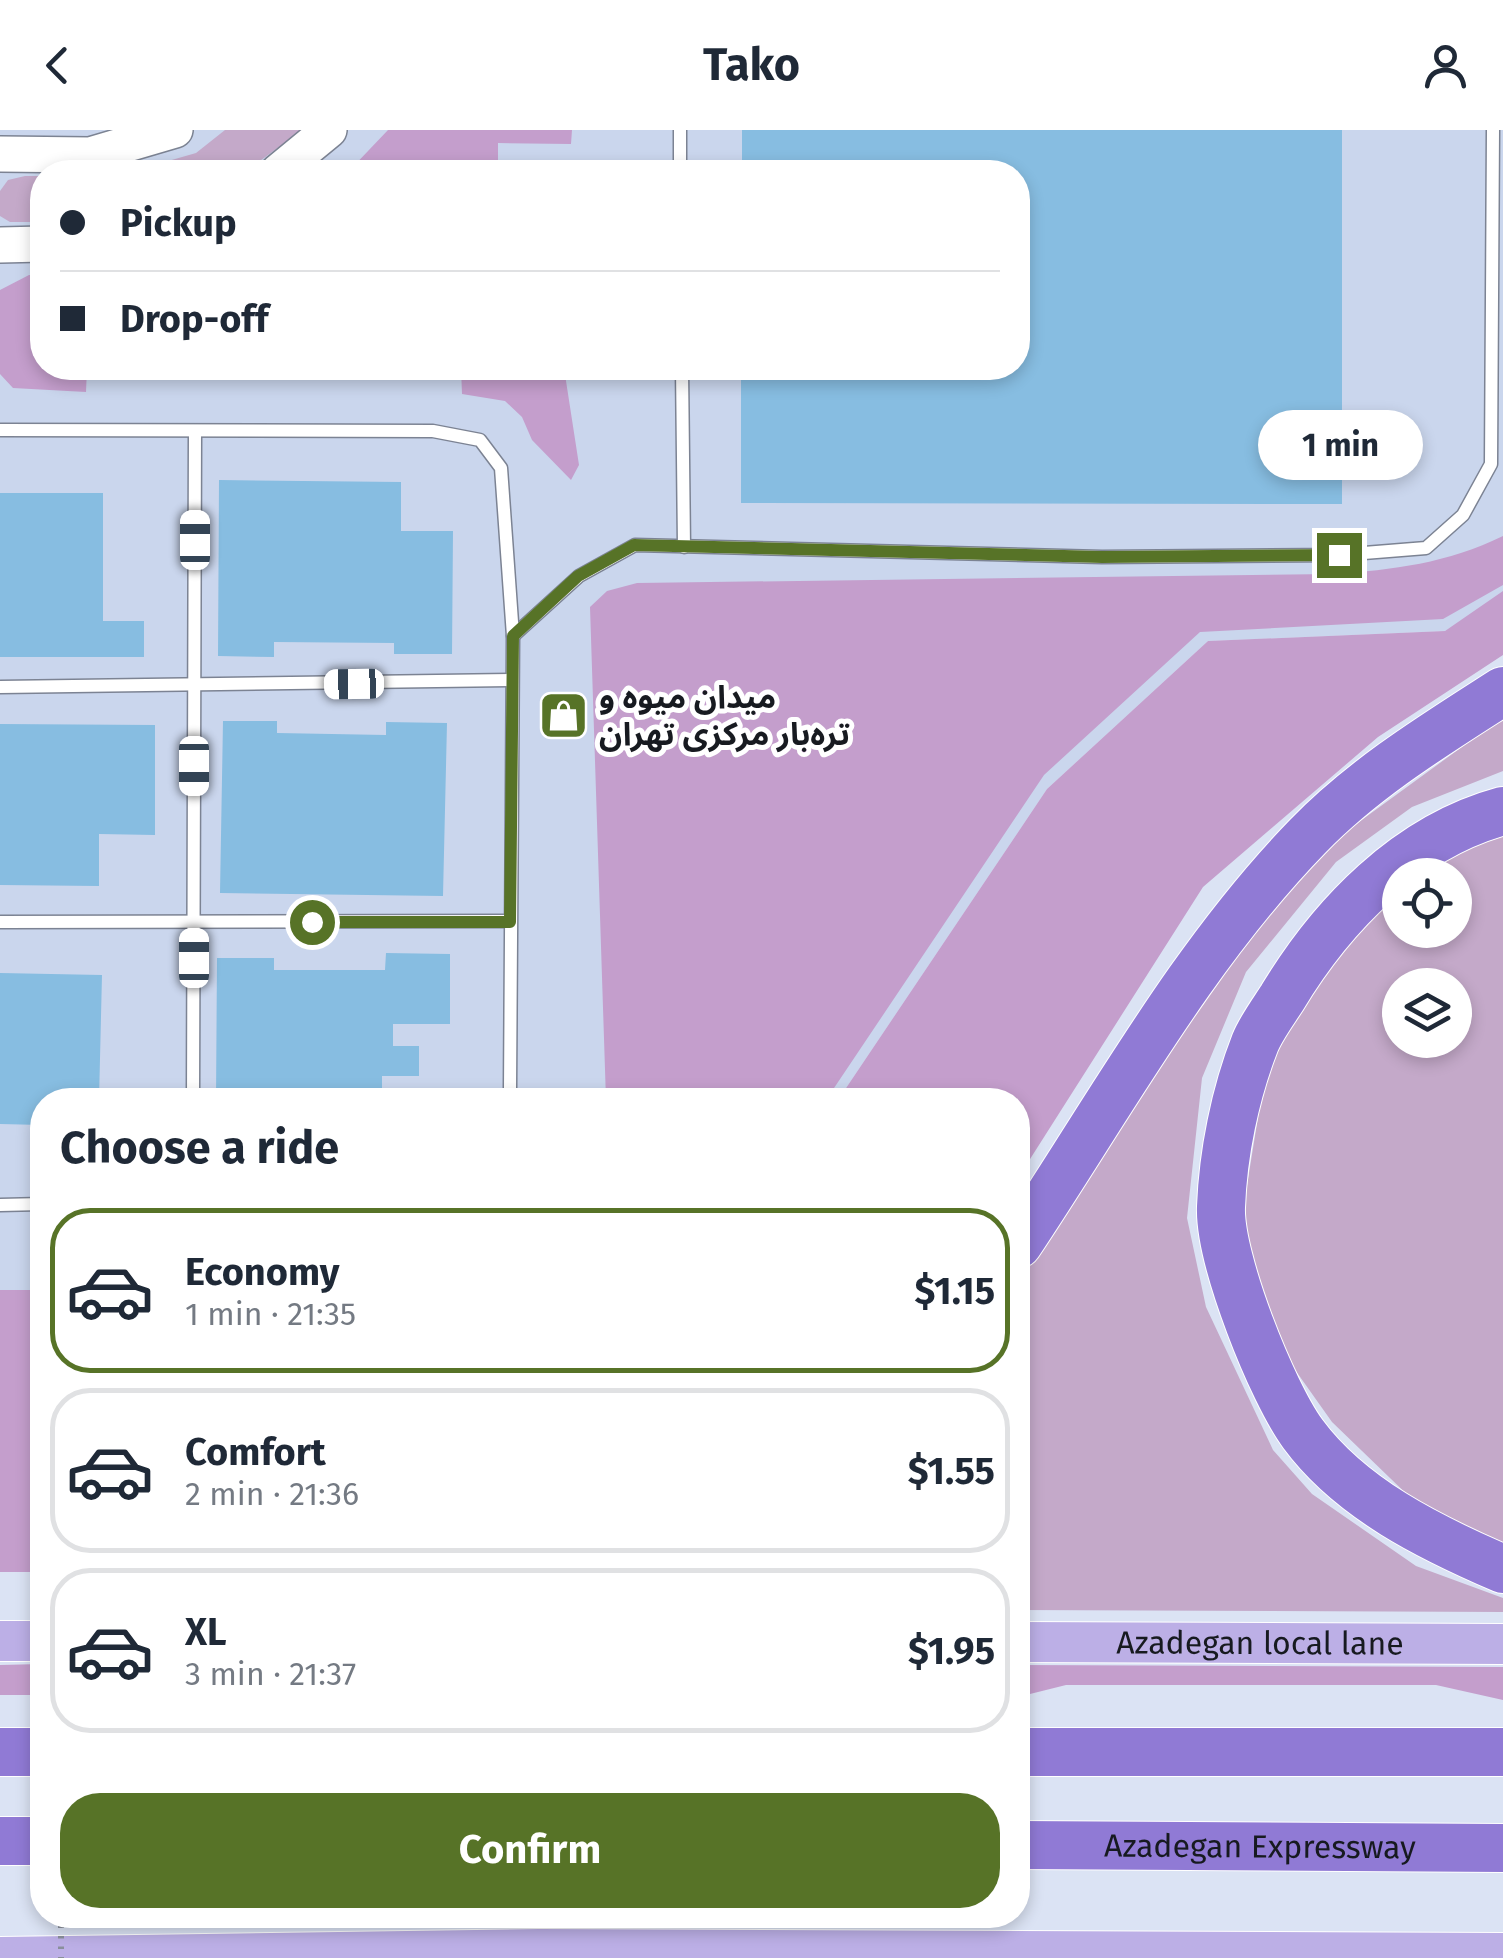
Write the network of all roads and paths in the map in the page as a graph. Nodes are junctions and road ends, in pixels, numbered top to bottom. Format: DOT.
graph roads {
  1 [pos="175,130"];
  2 [pos="328,130"];
  3 [pos="680,130"];
  4 [pos="1493,130"];
  5 [pos="0,154"];
  6 [pos="292,160"];
  7 [pos="680,160"];
  8 [pos="30,244"];
  9 [pos="0,245"];
  10 [pos="682,380"];
  11 [pos="0,430"];
  12 [pos="195,430"];
  13 [pos="684,548"];
  14 [pos="513,636"];
  15 [pos="512,680"];
  16 [pos="0,686"];
  17 [pos="194,687"];
  18 [pos="1503,691"];
  19 [pos="1503,811"];
  20 [pos="0,922"];
  21 [pos="194,922"];
  22 [pos="510,922"];
  23 [pos="193,1088"];
  24 [pos="510,1088"];
  25 [pos="30,1204"];
  26 [pos="0,1205"];
  27 [pos="1030,1226"];
  28 [pos="1503,1569"];
  29 [pos="0,1640"];
  30 [pos="30,1640"];
  31 [pos="1030,1642"];
  32 [pos="1503,1644"];
  33 [pos="0,1752"];
  34 [pos="30,1752"];
  35 [pos="1030,1752"];
  36 [pos="1503,1752"];
  37 [pos="0,1841"];
  38 [pos="30,1841"];
  39 [pos="1030,1845"];
  40 [pos="1503,1848"];
  41 [pos="61,1928"];
  42 [pos="1503,1953"];
  43 [pos="0,1957"];
  44 [pos="62,1958"];
  1 -- 5 [label="street"];
  2 -- 6 [label="street"];
  3 -- 7 [label="lane"];
  4 -- 13 [label="lane"];
  8 -- 9 [label="street"];
  10 -- 13 [label="lane"];
  11 -- 12 [label="lane"];
  12 -- 14 [label="lane"];
  12 -- 17 [label="lane"];
  13 -- 14 [label="lane"];
  14 -- 15 [label="lane"];
  15 -- 17 [label="lane"];
  15 -- 22 [label="lane"];
  16 -- 17 [label="lane"];
  17 -- 21 [label="lane"];
  18 -- 27 [label="highway"];
  19 -- 28 [label="highway"];
  20 -- 21 [label="lane"];
  21 -- 22 [label="lane"];
  21 -- 23 [label="lane"];
  22 -- 24 [label="lane"];
  25 -- 26 [label="lane"];
  29 -- 30 [label="main road"];
  31 -- 32 [label="main road, Azadegan local lane"];
  33 -- 34 [label="highway"];
  35 -- 36 [label="highway"];
  37 -- 38 [label="highway"];
  39 -- 40 [label="highway, Azadegan Expressway"];
  41 -- 44 [label="path, bridge"];
  42 -- 43 [label="main road"];
}
